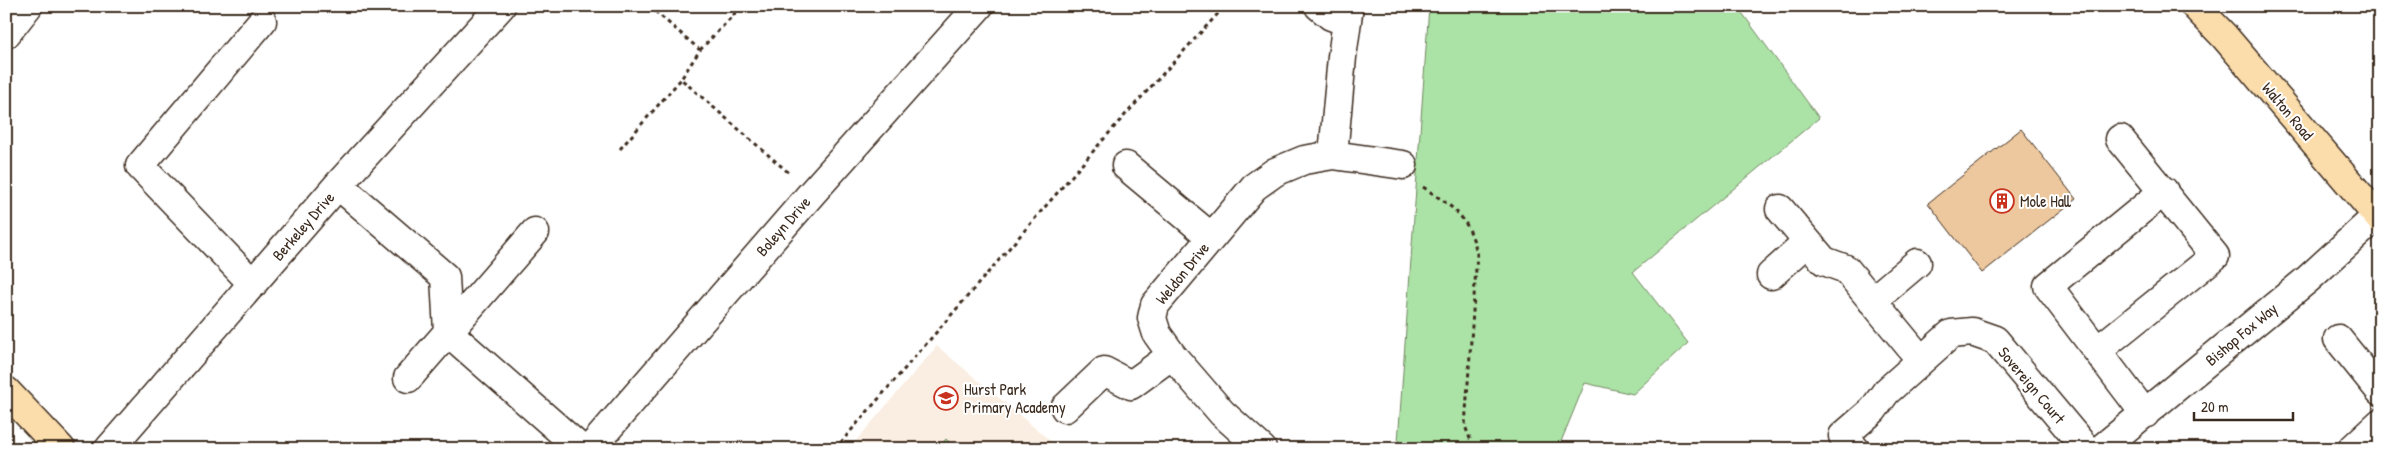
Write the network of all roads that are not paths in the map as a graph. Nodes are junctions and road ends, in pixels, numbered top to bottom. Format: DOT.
graph roads {
  1 [pos="28,6"];
  2 [pos="500,6"];
  3 [pos="979,6"];
  4 [pos="1319,6"];
  5 [pos="2195,6"];
  6 [pos="1348,14"];
  7 [pos="262,21"];
  8 [pos="6,34"];
  9 [pos="2120,139"];
  10 [pos="1333,155"];
  11 [pos="1403,165"];
  12 [pos="1126,166"];
  13 [pos="338,185"];
  14 [pos="2164,191"];
  15 [pos="1780,209"];
  16 [pos="2379,217"];
  17 [pos="535,232"];
  18 [pos="1211,237"];
  19 [pos="1808,242"];
  20 [pos="1917,264"];
  21 [pos="1771,275"];
  22 [pos="253,284"];
  23 [pos="1872,301"];
  24 [pos="448,332"];
  25 [pos="2338,339"];
  26 [pos="2098,350"];
  27 [pos="1172,355"];
  28 [pos="1921,360"];
  29 [pos="408,378"];
  30 [pos="6,391"];
  31 [pos="2380,391"];
  32 [pos="1065,408"];
  33 [pos="2145,414"];
  34 [pos="2380,423"];
  35 [pos="1842,444"];
  36 [pos="61,449"];
  37 [pos="109,449"];
  38 [pos="580,449"];
  39 [pos="590,449"];
  40 [pos="1262,449"];
  41 [pos="2086,449"];
  42 [pos="2101,449"];
  43 [pos="2352,449"];
  1 -- 8 [label="street"];
  2 -- 13 [label="street, Berkeley Drive"];
  3 -- 39 [label="street, Boleyn Drive"];
  4 -- 6 [label="street"];
  5 -- 16 [label="main road, Walton Road"];
  6 -- 10 [label="street"];
  7 -- 22 [label="street"];
  9 -- 14 [label="street"];
  10 -- 11 [label="street, Weldon Drive"];
  10 -- 18 [label="street, Weldon Drive"];
  12 -- 18 [label="street"];
  13 -- 22 [label="street, Berkeley Drive"];
  13 -- 24 [label="street"];
  14 -- 26 [label="street"];
  14 -- 26 [label="street"];
  15 -- 19 [label="street"];
  16 -- 33 [label="street, Bishop Fox Way"];
  17 -- 24 [label="street"];
  18 -- 27 [label="street, Weldon Drive"];
  19 -- 21 [label="street"];
  19 -- 23 [label="street"];
  20 -- 23 [label="street"];
  22 -- 37 [label="street, Berkeley Drive"];
  23 -- 28 [label="street"];
  24 -- 29 [label="street"];
  24 -- 38 [label="street"];
  25 -- 31 [label="street"];
  26 -- 33 [label="street"];
  27 -- 32 [label="street"];
  27 -- 40 [label="street, Weldon Drive"];
  28 -- 35 [label="street, Sovereign Court"];
  28 -- 41 [label="street, Sovereign Court"];
  30 -- 36 [label="main road"];
  33 -- 42 [label="street, Bishop Fox Way"];
  34 -- 43 [label="street"];
}
